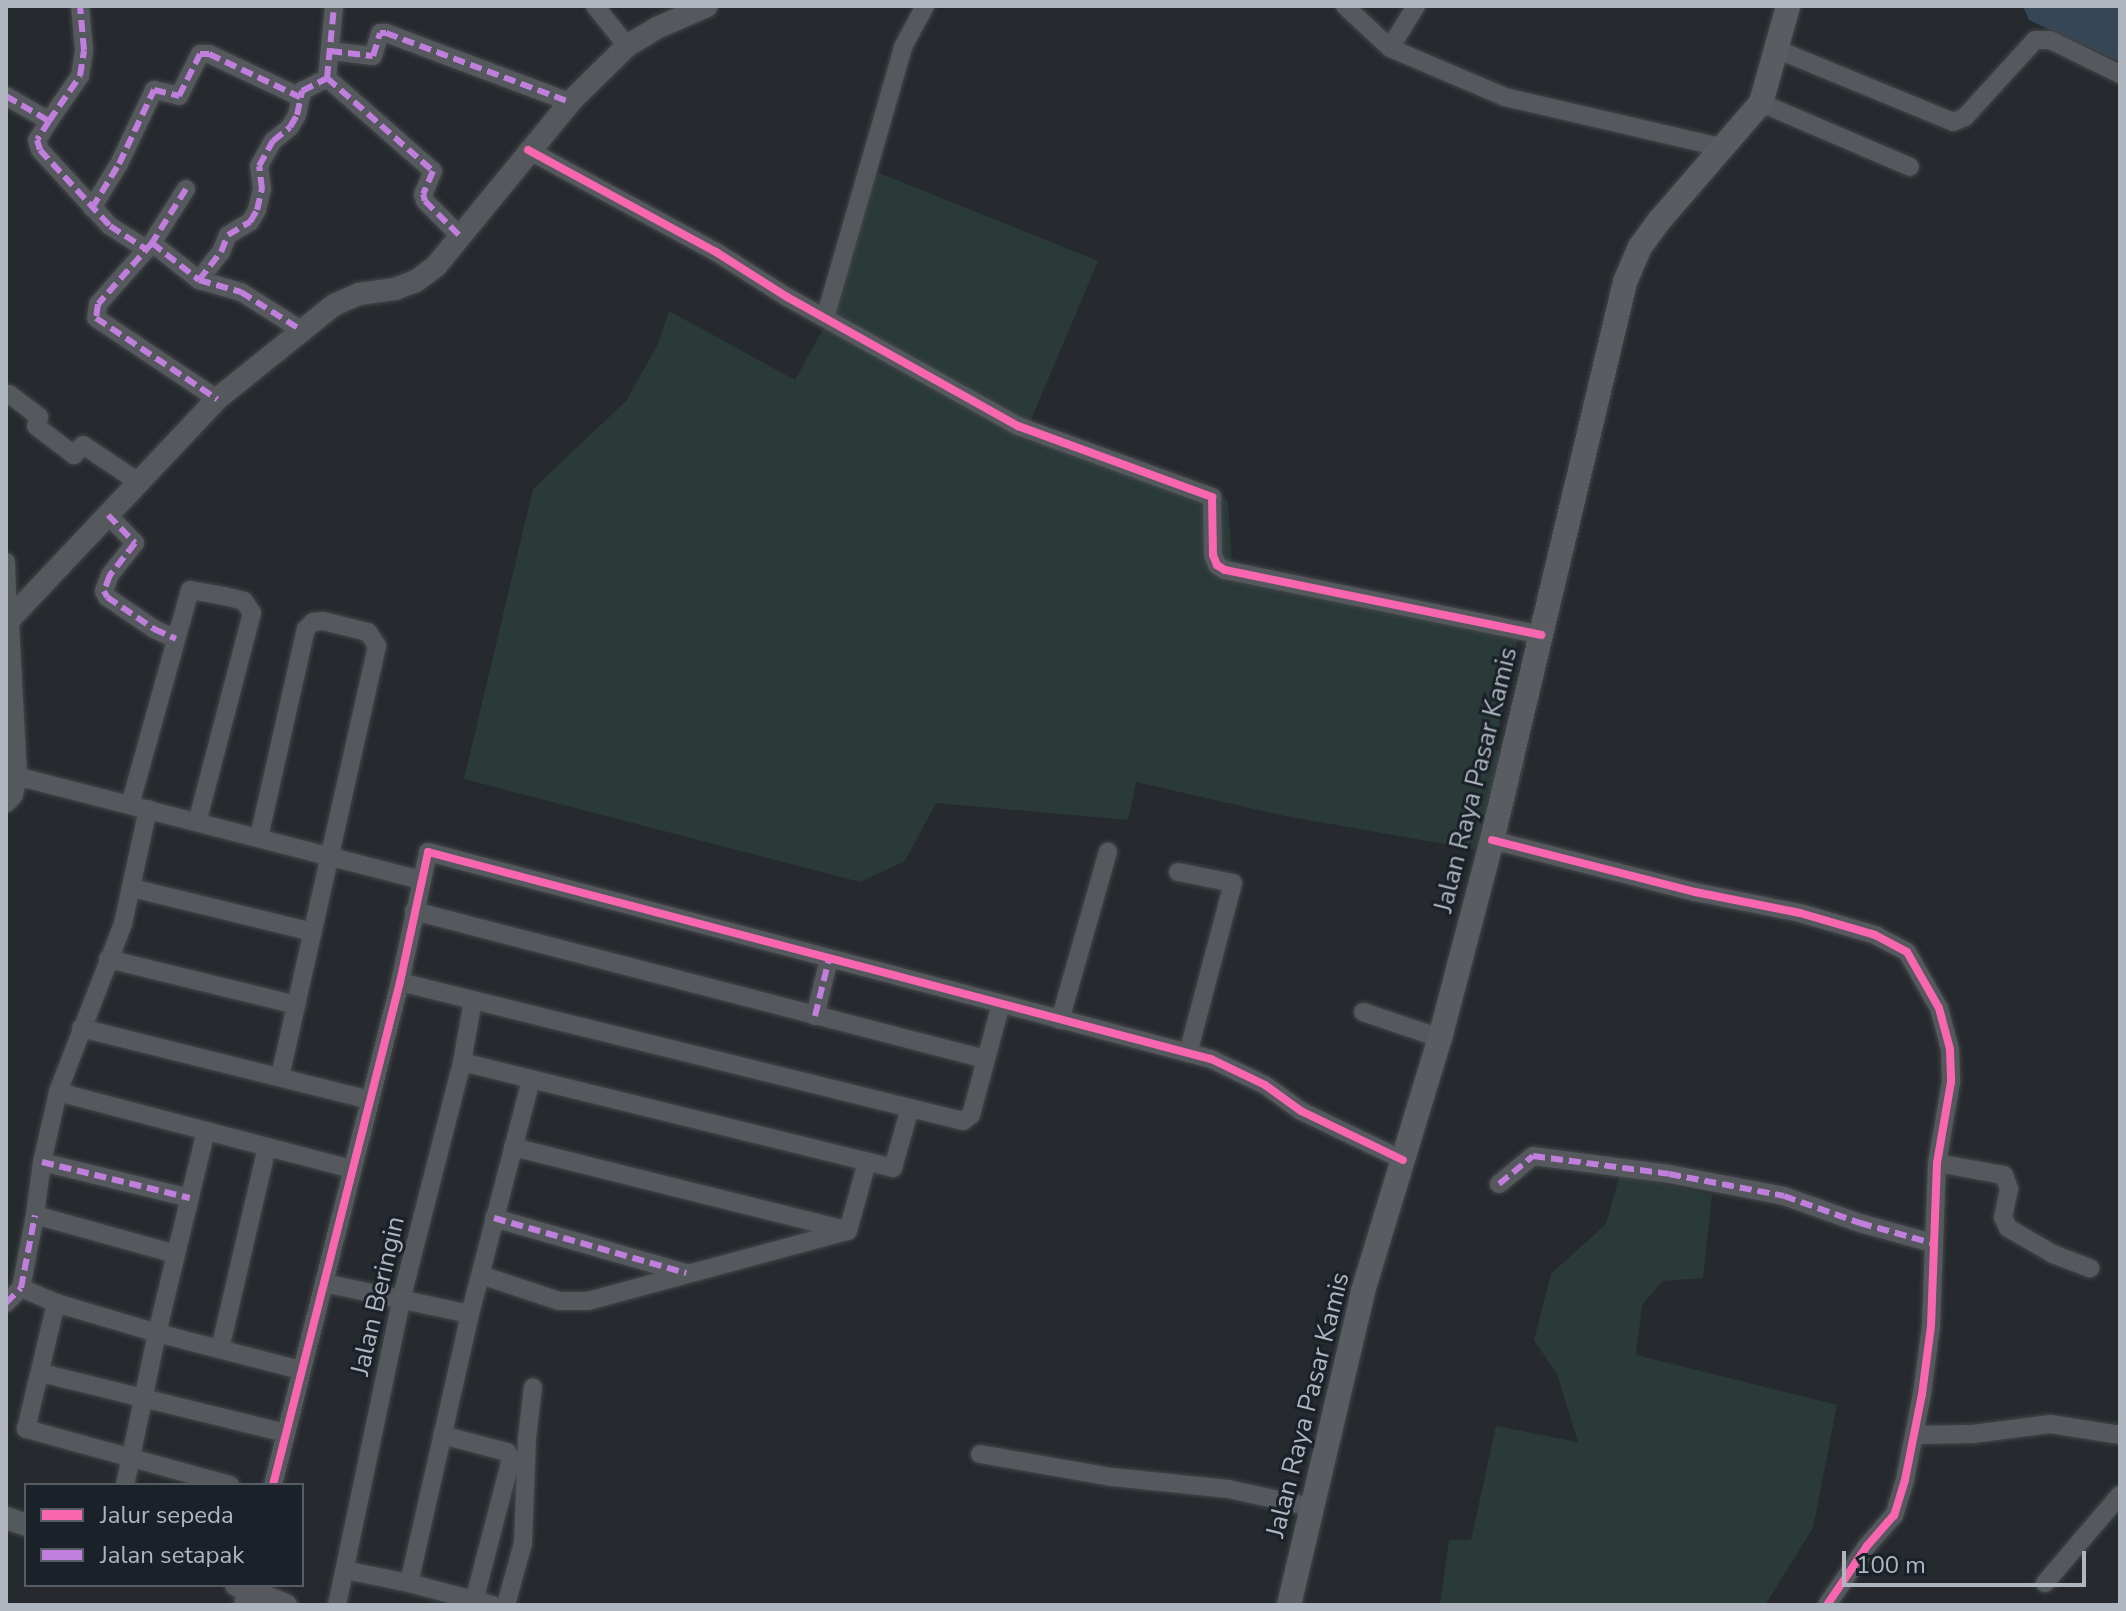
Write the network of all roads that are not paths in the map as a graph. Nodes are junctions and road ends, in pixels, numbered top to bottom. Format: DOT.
graph roads {
  1 [pos="80,6"];
  2 [pos="334,6"];
  3 [pos="595,6"];
  4 [pos="707,6"];
  5 [pos="925,6"];
  6 [pos="1345,6"];
  7 [pos="1416,6"];
  8 [pos="1788,6"];
  9 [pos="627,46"];
  10 [pos="1390,48"];
  11 [pos="1776,49"];
  12 [pos="330,51"];
  13 [pos="2120,74"];
  14 [pos="327,78"];
  15 [pos="6,96"];
  16 [pos="300,97"];
  17 [pos="570,102"];
  18 [pos="1761,103"];
  19 [pos="49,121"];
  20 [pos="1724,148"];
  21 [pos="528,150"];
  22 [pos="1910,167"];
  23 [pos="186,189"];
  24 [pos="92,208"];
  25 [pos="461,237"];
  26 [pos="149,246"];
  27 [pos="199,280"];
  28 [pos="825,318"];
  29 [pos="301,330"];
  30 [pos="9,394"];
  31 [pos="217,399"];
  32 [pos="140,483"];
  33 [pos="108,515"];
  34 [pos="6,562"];
  35 [pos="7,609"];
  36 [pos="1541,635"];
  37 [pos="176,639"];
  38 [pos="16,776"];
  39 [pos="6,801"];
  40 [pos="139,807"];
  41 [pos="197,822"];
  42 [pos="259,837"];
  43 [pos="1492,840"];
  44 [pos="1108,852"];
  45 [pos="331,855"];
  46 [pos="1178,872"];
  47 [pos="421,880"];
  48 [pos="132,888"];
  49 [pos="414,911"];
  50 [pos="313,932"];
  51 [pos="108,959"];
  52 [pos="829,959"];
  53 [pos="400,982"];
  54 [pos="473,1000"];
  55 [pos="1001,1004"];
  56 [pos="296,1005"];
  57 [pos="1363,1012"];
  58 [pos="815,1016"];
  59 [pos="1060,1020"];
  60 [pos="81,1028"];
  61 [pos="1440,1038"];
  62 [pos="1188,1053"];
  63 [pos="985,1059"];
  64 [pos="462,1062"];
  65 [pos="280,1077"];
  66 [pos="531,1079"];
  67 [pos="58,1092"];
  68 [pos="370,1100"];
  69 [pos="910,1108"];
  70 [pos="206,1131"];
  71 [pos="267,1147"];
  72 [pos="513,1147"];
  73 [pos="1403,1160"];
  74 [pos="42,1162"];
  75 [pos="867,1162"];
  76 [pos="1937,1163"];
  77 [pos="352,1169"];
  78 [pos="1499,1184"];
  79 [pos="190,1198"];
  80 [pos="35,1215"];
  81 [pos="494,1218"];
  82 [pos="848,1231"];
  83 [pos="1932,1243"];
  84 [pos="176,1254"];
  85 [pos="2090,1268"];
  86 [pos="686,1273"];
  87 [pos="481,1275"];
  88 [pos="324,1283"];
  89 [pos="21,1288"];
  90 [pos="401,1300"];
  91 [pos="6,1303"];
  92 [pos="56,1303"];
  93 [pos="470,1314"];
  94 [pos="157,1333"];
  95 [pos="220,1349"];
  96 [pos="300,1370"];
  97 [pos="41,1373"];
  98 [pos="533,1387"];
  99 [pos="143,1398"];
  100 [pos="286,1433"];
  101 [pos="442,1435"];
  102 [pos="1914,1435"];
  103 [pos="2120,1435"];
  104 [pos="980,1454"];
  105 [pos="132,1456"];
  106 [pos="125,1483"];
  107 [pos="223,1483"];
  108 [pos="274,1483"];
  109 [pos="2120,1495"];
  110 [pos="1311,1507"];
  111 [pos="345,1570"];
  112 [pos="409,1583"];
  113 [pos="2045,1583"];
  114 [pos="243,1591"];
  115 [pos="483,1603"];
  116 [pos="286,1605"];
  117 [pos="337,1605"];
  118 [pos="506,1605"];
  119 [pos="1289,1605"];
  120 [pos="1827,1605"];
  1 -- 19 [label="street"];
  2 -- 12 [label="street"];
  3 -- 9 [label="street"];
  4 -- 9 [label="street"];
  5 -- 28 [label="street"];
  6 -- 10 [label="street"];
  7 -- 10 [label="street"];
  8 -- 11 [label="main road, Jalan Raya Pasar Kamis"];
  9 -- 17 [label="street"];
  10 -- 20 [label="street"];
  11 -- 13 [label="street"];
  11 -- 18 [label="main road, Jalan Raya Pasar Kamis"];
  12 -- 14 [label="street"];
  12 -- 17 [label="street"];
  14 -- 16 [label="street"];
  14 -- 25 [label="street"];
  15 -- 19 [label="street"];
  16 -- 24 [label="street"];
  16 -- 27 [label="street"];
  17 -- 21 [label="street"];
  18 -- 20 [label="main road, Jalan Raya Pasar Kamis"];
  18 -- 22 [label="street"];
  19 -- 24 [label="street"];
  20 -- 36 [label="main road, Jalan Raya Pasar Kamis"];
  21 -- 25 [label="street"];
  21 -- 28 [label="street"];
  23 -- 26 [label="street"];
  24 -- 26 [label="street"];
  25 -- 29 [label="street"];
  26 -- 27 [label="street"];
  26 -- 31 [label="street"];
  27 -- 29 [label="street"];
  28 -- 36 [label="street"];
  29 -- 31 [label="street"];
  30 -- 32 [label="street"];
  31 -- 32 [label="street"];
  32 -- 33 [label="street"];
  33 -- 35 [label="street"];
  33 -- 37 [label="street"];
  34 -- 35 [label="street"];
  35 -- 38 [label="street"];
  36 -- 43 [label="main road, Jalan Raya Pasar Kamis"];
  37 -- 40 [label="street"];
  37 -- 41 [label="street"];
  38 -- 39 [label="street"];
  38 -- 40 [label="street"];
  40 -- 41 [label="street"];
  40 -- 48 [label="street"];
  41 -- 42 [label="street"];
  42 -- 45 [label="street"];
  42 -- 45 [label="street"];
  43 -- 61 [label="main road, Jalan Raya Pasar Kamis"];
  43 -- 76 [label="street"];
  44 -- 59 [label="street"];
  45 -- 47 [label="street"];
  45 -- 50 [label="street"];
  46 -- 62 [label="street"];
  47 -- 49 [label="street"];
  47 -- 52 [label="street"];
  48 -- 50 [label="street"];
  48 -- 51 [label="street"];
  49 -- 53 [label="street"];
  49 -- 58 [label="street"];
  50 -- 56 [label="street"];
  51 -- 56 [label="street"];
  51 -- 60 [label="street"];
  52 -- 55 [label="street"];
  52 -- 58 [label="street"];
  53 -- 54 [label="street"];
  53 -- 68 [label="street"];
  54 -- 64 [label="street, Jalan Beringin"];
  54 -- 69 [label="street"];
  55 -- 59 [label="street"];
  55 -- 63 [label="street"];
  56 -- 65 [label="street"];
  57 -- 61 [label="street"];
  58 -- 63 [label="street"];
  59 -- 62 [label="street"];
  60 -- 65 [label="street"];
  60 -- 67 [label="street"];
  61 -- 73 [label="main road, Jalan Raya Pasar Kamis"];
  62 -- 73 [label="street"];
  63 -- 69 [label="street"];
  64 -- 66 [label="street"];
  64 -- 90 [label="street, Jalan Beringin"];
  65 -- 68 [label="street"];
  66 -- 72 [label="street"];
  66 -- 75 [label="street"];
  67 -- 70 [label="street"];
  67 -- 74 [label="street"];
  68 -- 77 [label="street"];
  69 -- 75 [label="street"];
  70 -- 71 [label="street"];
  70 -- 79 [label="street"];
  71 -- 77 [label="street"];
  71 -- 95 [label="street"];
  72 -- 81 [label="street"];
  72 -- 82 [label="street"];
  73 -- 110 [label="main road, Jalan Raya Pasar Kamis"];
  74 -- 79 [label="street"];
  74 -- 80 [label="street"];
  75 -- 82 [label="street"];
  76 -- 83 [label="street"];
  76 -- 85 [label="street"];
  77 -- 88 [label="street"];
  78 -- 83 [label="street"];
  79 -- 84 [label="street"];
  80 -- 84 [label="street"];
  80 -- 89 [label="street"];
  81 -- 86 [label="street"];
  81 -- 87 [label="street"];
  82 -- 86 [label="street"];
  83 -- 102 [label="street"];
  84 -- 94 [label="street"];
  86 -- 87 [label="street"];
  87 -- 93 [label="street"];
  88 -- 90 [label="street"];
  88 -- 96 [label="street"];
  89 -- 91 [label="street"];
  89 -- 92 [label="street"];
  90 -- 93 [label="street"];
  90 -- 111 [label="street, Jalan Beringin"];
  92 -- 94 [label="street"];
  92 -- 97 [label="street"];
  93 -- 101 [label="street"];
  94 -- 95 [label="street"];
  94 -- 99 [label="street"];
  95 -- 96 [label="street"];
  96 -- 100 [label="street"];
  97 -- 99 [label="street"];
  97 -- 105 [label="street"];
  98 -- 118 [label="street"];
  99 -- 100 [label="street"];
  99 -- 105 [label="street"];
  100 -- 108 [label="street"];
  101 -- 112 [label="street"];
  101 -- 115 [label="street"];
  102 -- 103 [label="street"];
  102 -- 120 [label="street"];
  104 -- 110 [label="street"];
  105 -- 106 [label="street"];
  105 -- 107 [label="street"];
  109 -- 113 [label="street"];
  110 -- 119 [label="main road, Jalan Raya Pasar Kamis"];
  111 -- 112 [label="street"];
  111 -- 117 [label="street, Jalan Beringin"];
  112 -- 115 [label="street"];
  114 -- 116 [label="street"];
}
